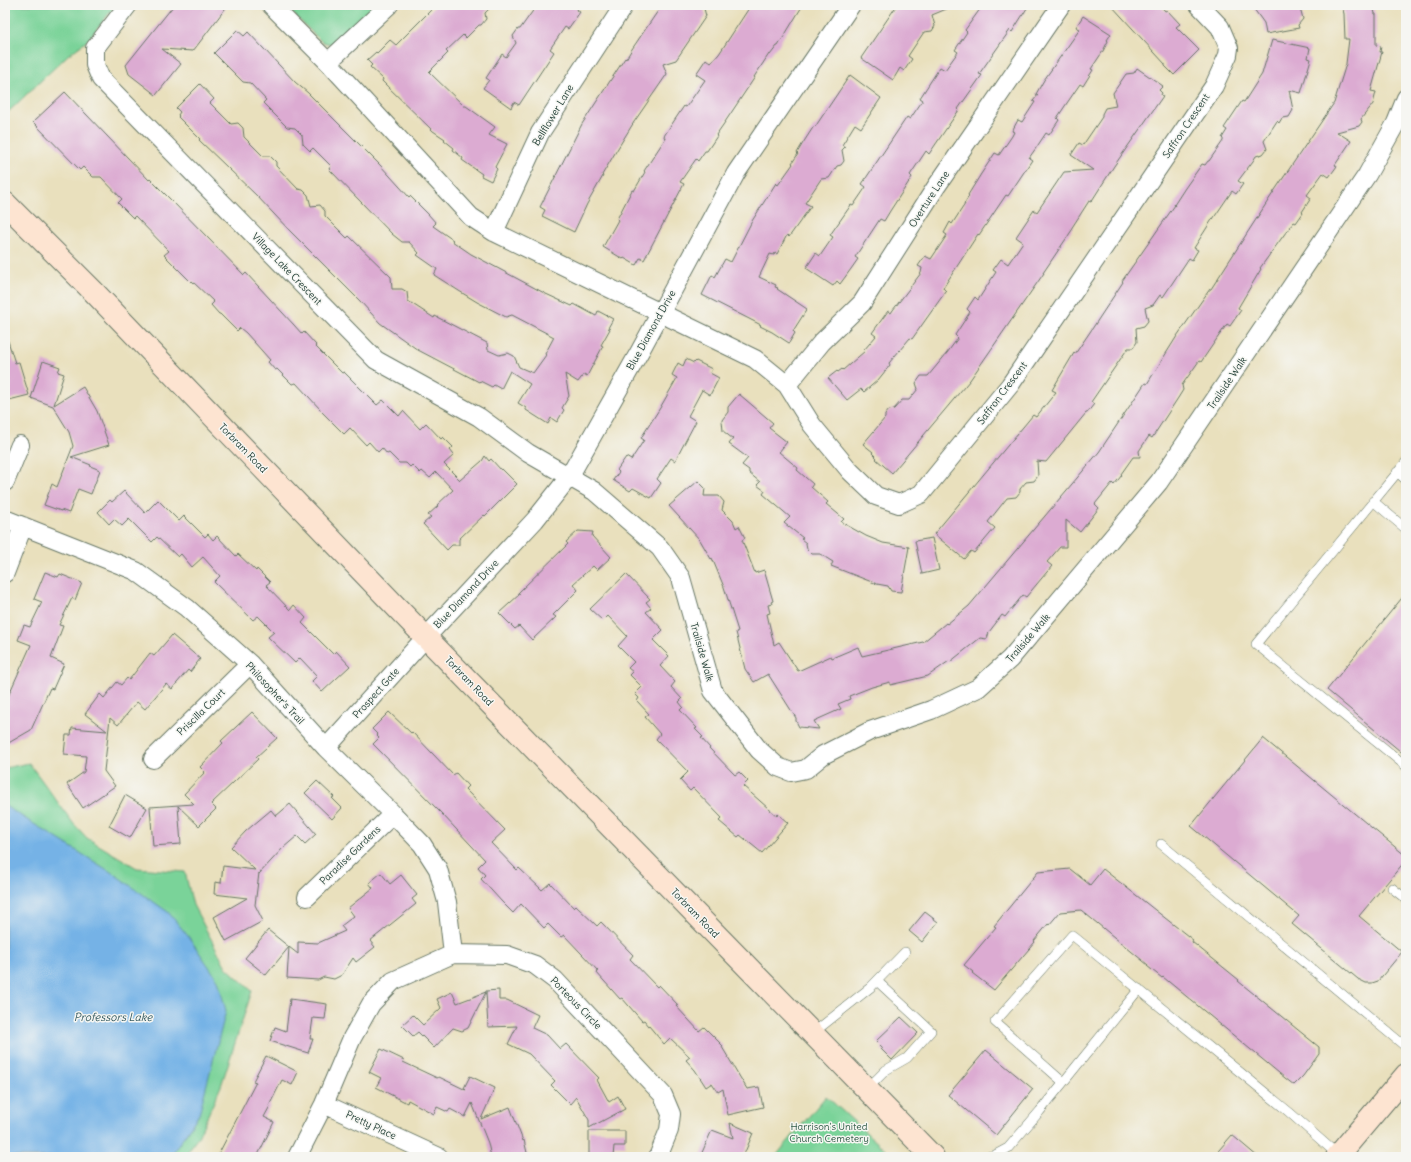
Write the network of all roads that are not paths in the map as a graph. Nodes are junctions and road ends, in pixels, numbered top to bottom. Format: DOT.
graph roads {
  1 [pos="128,5"];
  2 [pos="271,5"];
  3 [pos="389,5"];
  4 [pos="624,5"];
  5 [pos="851,5"];
  6 [pos="1061,5"];
  7 [pos="1199,5"];
  8 [pos="328,62"];
  9 [pos="1406,98"];
  10 [pos="5,204"];
  11 [pos="494,232"];
  12 [pos="661,313"];
  13 [pos="787,385"];
  14 [pos="20,444"];
  15 [pos="1406,462"];
  16 [pos="1397,472"];
  17 [pos="569,477"];
  18 [pos="1406,480"];
  19 [pos="5,482"];
  20 [pos="1373,501"];
  21 [pos="5,519"];
  22 [pos="23,526"];
  23 [pos="1406,529"];
  24 [pos="5,573"];
  25 [pos="426,637"];
  26 [pos="250,664"];
  27 [pos="326,748"];
  28 [pos="153,759"];
  29 [pos="1406,766"];
  30 [pos="393,814"];
  31 [pos="1161,844"];
  32 [pos="1392,888"];
  33 [pos="307,897"];
  34 [pos="1406,899"];
  35 [pos="906,952"];
  36 [pos="453,954"];
  37 [pos="877,981"];
  38 [pos="1139,990"];
  39 [pos="813,1033"];
  40 [pos="1406,1047"];
  41 [pos="1406,1075"];
  42 [pos="1063,1082"];
  43 [pos="867,1089"];
  44 [pos="324,1104"];
  45 [pos="1006,1152"];
  46 [pos="1338,1156"];
  47 [pos="297,1157"];
  48 [pos="439,1157"];
  49 [pos="658,1157"];
  50 [pos="933,1157"];
  51 [pos="987,1157"];
  1 -- 17 [label="street, Village Lake Crescent"];
  2 -- 8 [label="street"];
  3 -- 8 [label="street"];
  4 -- 11 [label="street, Bellflower Lane"];
  5 -- 12 [label="street, Blue Diamond Drive"];
  6 -- 13 [label="street, Overture Lane"];
  7 -- 13 [label="street, Saffron Crescent"];
  8 -- 11 [label="street"];
  9 -- 17 [label="street, Trailside Walk"];
  10 -- 25 [label="main road, Torbram Road"];
  11 -- 12 [label="street"];
  12 -- 13 [label="street, Saffron Crescent"];
  12 -- 17 [label="street, Blue Diamond Drive"];
  14 -- 19 [label="street"];
  15 -- 16 [label="lane"];
  16 -- 18 [label="lane"];
  16 -- 20 [label="lane"];
  17 -- 25 [label="street, Blue Diamond Drive"];
  20 -- 23 [label="lane"];
  20 -- 29 [label="lane"];
  21 -- 22 [label="street, Philosopher's Trail"];
  22 -- 24 [label="street"];
  22 -- 26 [label="street, Philosopher's Trail"];
  25 -- 27 [label="street, Prospect Gate"];
  25 -- 39 [label="main road, Torbram Road"];
  26 -- 27 [label="street, Philosopher's Trail"];
  26 -- 28 [label="street, Priscilla Court"];
  27 -- 30 [label="street, Philosopher's Trail"];
  30 -- 33 [label="street, Paradise Gardens"];
  30 -- 36 [label="street, Philosopher's Trail"];
  31 -- 40 [label="lane"];
  32 -- 34 [label="lane"];
  35 -- 37 [label="lane"];
  36 -- 44 [label="street, Porteous Circle"];
  36 -- 49 [label="street, Porteous Circle"];
  37 -- 39 [label="lane"];
  37 -- 43 [label="lane"];
  38 -- 42 [label="lane"];
  38 -- 42 [label="lane"];
  38 -- 46 [label="lane"];
  39 -- 43 [label="main road, Torbram Road"];
  41 -- 46 [label="main road"];
  42 -- 45 [label="lane"];
  43 -- 50 [label="main road, Torbram Road"];
  44 -- 47 [label="street, Porteous Circle"];
  44 -- 48 [label="street, Pretty Place"];
  45 -- 51 [label="lane"];
}
